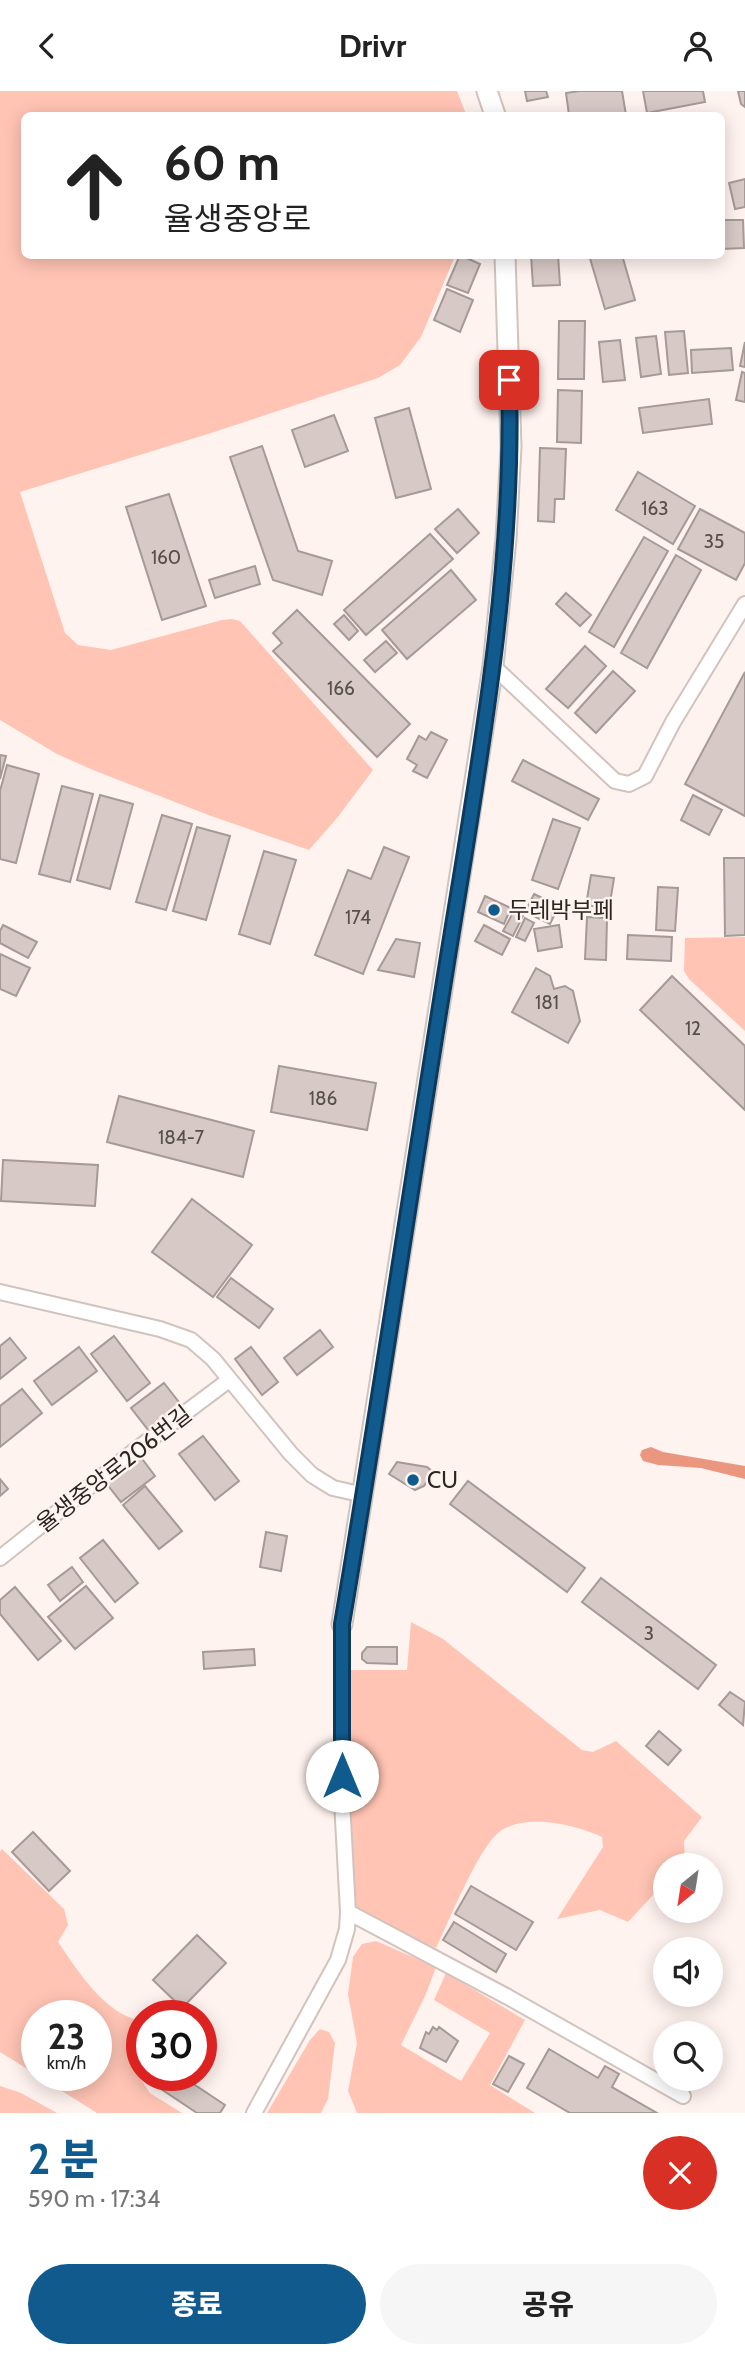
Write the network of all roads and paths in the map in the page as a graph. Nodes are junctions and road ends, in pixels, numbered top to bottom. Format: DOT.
graph roads {
  1 [pos="487,91"];
  2 [pos="494,112"];
  3 [pos="505,259"];
  4 [pos="745,604"];
  5 [pos="493,666"];
  6 [pos="0,1292"];
  7 [pos="229,1380"];
  8 [pos="364,1495"];
  9 [pos="0,1558"];
  10 [pos="342,1624"];
  11 [pos="348,1912"];
  12 [pos="683,2096"];
  13 [pos="254,2113"];
  1 -- 2 [label="street"];
  3 -- 5 [label="street"];
  4 -- 5 [label="street"];
  5 -- 8 [label="street"];
  6 -- 7 [label="street"];
  7 -- 8 [label="street"];
  7 -- 9 [label="street, 율생중앙로206번길"];
  8 -- 10 [label="street"];
  10 -- 11 [label="street"];
  11 -- 12 [label="street"];
  11 -- 13 [label="street"];
}
